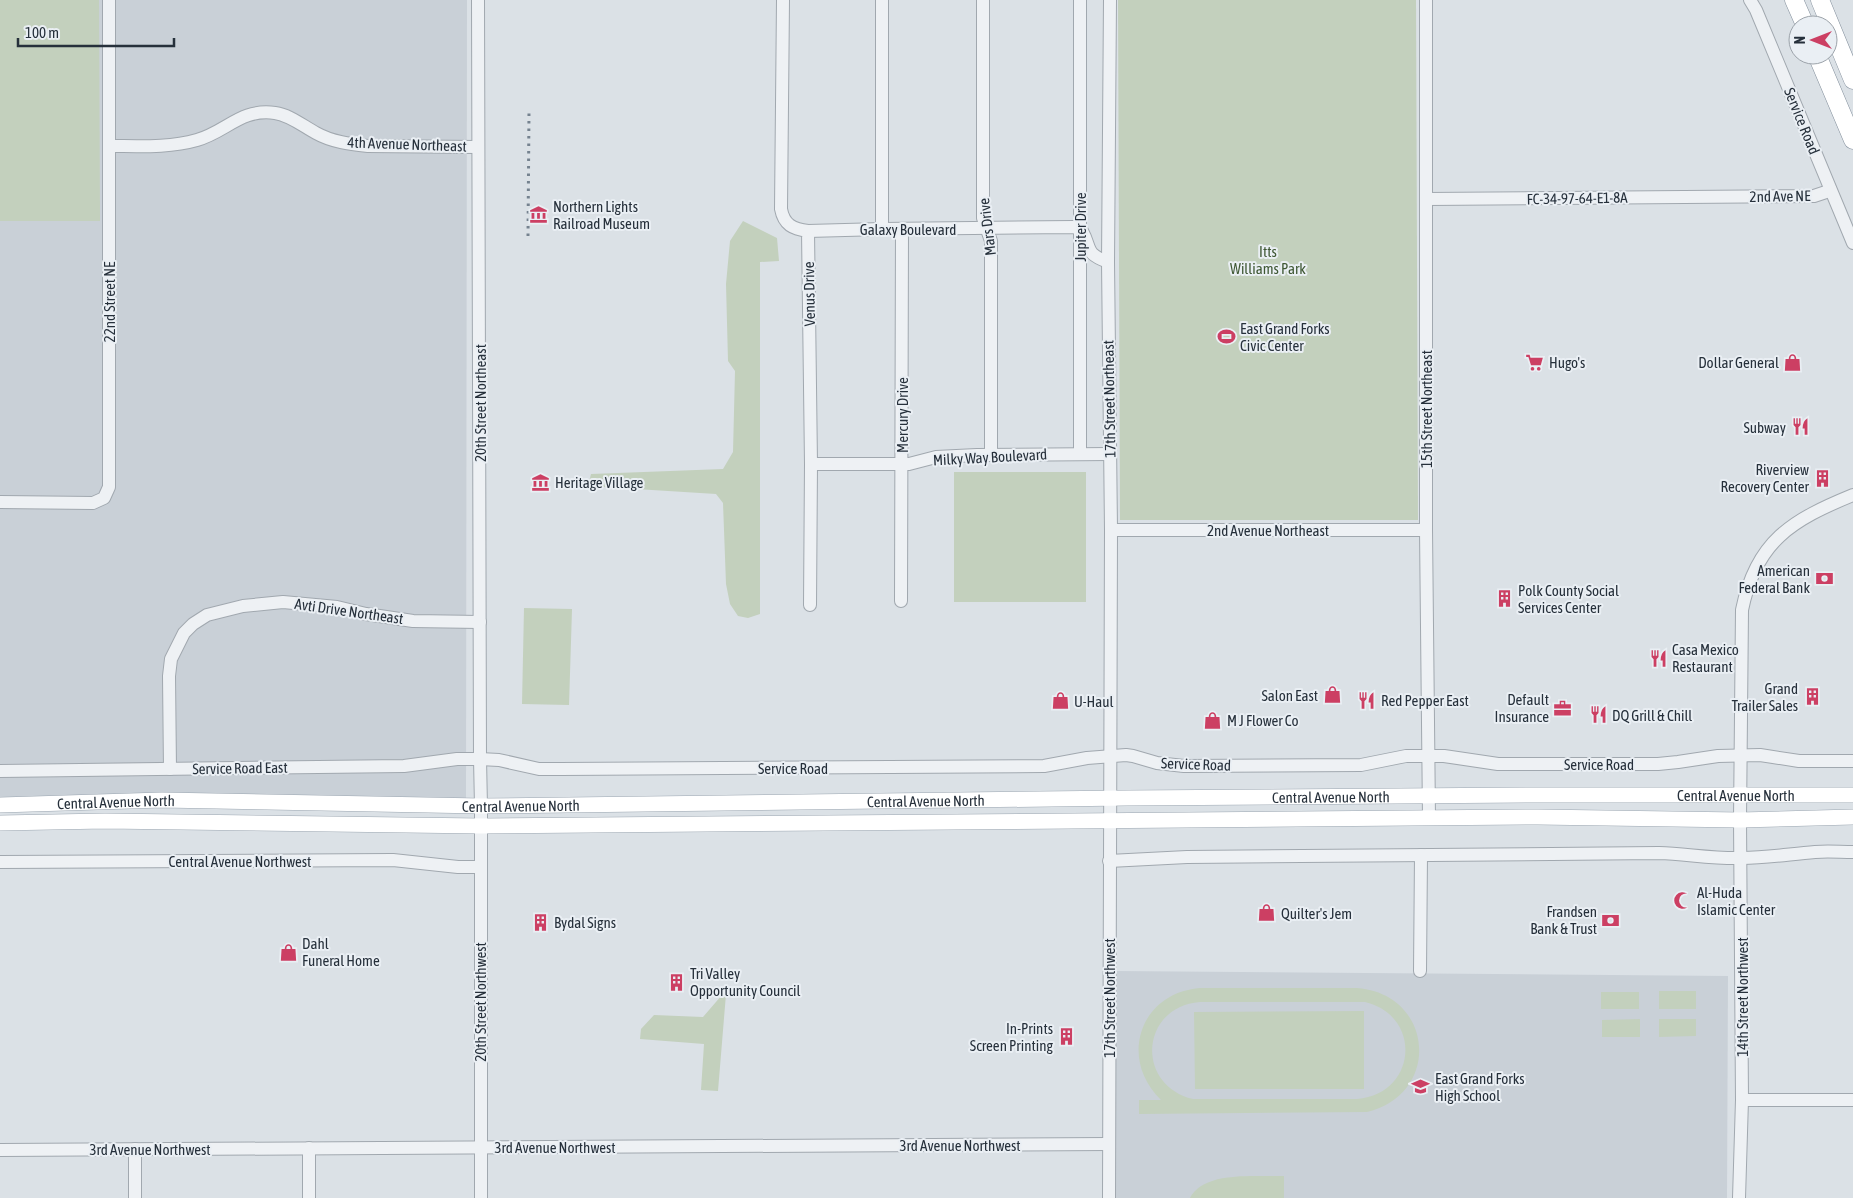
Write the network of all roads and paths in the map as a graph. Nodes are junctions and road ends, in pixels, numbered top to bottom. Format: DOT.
graph roads {
  1 [pos="109,0"];
  2 [pos="478,0"];
  3 [pos="783,0"];
  4 [pos="882,0"];
  5 [pos="983,0"];
  6 [pos="1080,0"];
  7 [pos="1110,0"];
  8 [pos="1426,0"];
  9 [pos="1750,0"];
  10 [pos="1794,0"];
  11 [pos="1820,0"];
  12 [pos="1801,15"];
  13 [pos="1821,65"];
  14 [pos="1853,80"];
  15 [pos="1853,140"];
  16 [pos="109,146"];
  17 [pos="478,147"];
  18 [pos="1830,189"];
  19 [pos="1727,196"];
  20 [pos="1427,199"];
  21 [pos="1080,228"];
  22 [pos="882,229"];
  23 [pos="902,229"];
  24 [pos="987,229"];
  25 [pos="808,231"];
  26 [pos="1853,243"];
  27 [pos="1108,262"];
  28 [pos="991,454"];
  29 [pos="1080,454"];
  30 [pos="1110,454"];
  31 [pos="811,464"];
  32 [pos="902,464"];
  33 [pos="1853,495"];
  34 [pos="0,502"];
  35 [pos="1111,530"];
  36 [pos="1426,530"];
  37 [pos="901,601"];
  38 [pos="810,604"];
  39 [pos="480,622"];
  40 [pos="1428,756"];
  41 [pos="1741,756"];
  42 [pos="1110,757"];
  43 [pos="480,759"];
  44 [pos="1853,761"];
  45 [pos="170,769"];
  46 [pos="0,771"];
  47 [pos="1428,795"];
  48 [pos="1853,795"];
  49 [pos="1740,796"];
  50 [pos="1110,798"];
  51 [pos="0,805"];
  52 [pos="481,806"];
  53 [pos="1853,817"];
  54 [pos="1429,818"];
  55 [pos="1740,820"];
  56 [pos="1110,821"];
  57 [pos="0,823"];
  58 [pos="481,826"];
  59 [pos="1853,852"];
  60 [pos="1421,855"];
  61 [pos="1741,858"];
  62 [pos="1110,861"];
  63 [pos="0,862"];
  64 [pos="480,867"];
  65 [pos="1420,971"];
  66 [pos="1742,1100"];
  67 [pos="1853,1100"];
  68 [pos="1110,1144"];
  69 [pos="309,1148"];
  70 [pos="480,1148"];
  71 [pos="135,1149"];
  72 [pos="0,1150"];
  73 [pos="136,1198"];
  74 [pos="309,1198"];
  75 [pos="480,1198"];
  76 [pos="1109,1198"];
  77 [pos="1738,1198"];
  1 -- 16 [label="street, 22nd Street NE"];
  2 -- 17 [label="street, 20th Street Northeast"];
  3 -- 25 [label="street"];
  4 -- 22 [label="street"];
  5 -- 24 [label="street, Mars Drive"];
  6 -- 21 [label="street, Jupiter Drive"];
  7 -- 27 [label="street, 17th Street Northeast"];
  8 -- 20 [label="street, 15th Street Northeast"];
  9 -- 18 [label="street, Service Road"];
  10 -- 12 [label="highway"];
  11 -- 14 [label="highway"];
  13 -- 15 [label="highway"];
  16 -- 17 [label="street, 4th Avenue Northeast"];
  16 -- 34 [label="street, 22nd Street NE"];
  17 -- 39 [label="street, 20th Street Northeast"];
  18 -- 19 [label="street, 2nd Ave NE"];
  18 -- 26 [label="street, Service Road"];
  19 -- 20 [label="street, FC-34-97-64-E1-8A"];
  20 -- 36 [label="street, 15th Street Northeast"];
  21 -- 24 [label="street, Galaxy Boulevard"];
  21 -- 27 [label="street"];
  21 -- 29 [label="street, Jupiter Drive"];
  22 -- 23 [label="street, Galaxy Boulevard"];
  22 -- 25 [label="street, Galaxy Boulevard"];
  23 -- 24 [label="street, Galaxy Boulevard"];
  23 -- 32 [label="street, Mercury Drive"];
  24 -- 28 [label="street, Mars Drive"];
  25 -- 31 [label="street, Venus Drive"];
  27 -- 30 [label="street, 17th Street Northeast"];
  28 -- 29 [label="street, Milky Way Boulevard"];
  28 -- 32 [label="street, Milky Way Boulevard"];
  29 -- 30 [label="street, Milky Way Boulevard"];
  30 -- 35 [label="street, 17th Street Northeast"];
  31 -- 32 [label="street, Milky Way Boulevard"];
  31 -- 38 [label="street, Venus Drive"];
  32 -- 37 [label="street, Mercury Drive"];
  33 -- 41 [label="street, 14th Street Northwest"];
  35 -- 36 [label="street, 2nd Avenue Northeast"];
  35 -- 42 [label="street, 17th Street Northeast"];
  36 -- 40 [label="street, 15th Street Northeast"];
  39 -- 43 [label="street, 20th Street Northeast"];
  39 -- 45 [label="street, Avti Drive Northeast"];
  40 -- 41 [label="street, Service Road"];
  40 -- 42 [label="street, Service Road"];
  40 -- 47 [label="street, 15th Street Northeast"];
  41 -- 44 [label="street, Service Road"];
  41 -- 49 [label="street, 14th Street Northwest"];
  42 -- 43 [label="street, Service Road"];
  42 -- 50 [label="street, 17th Street Northeast"];
  43 -- 45 [label="street, Service Road East"];
  43 -- 52 [label="street, 20th Street Northeast"];
  45 -- 46 [label="street, Service Road East"];
  47 -- 49 [label="main road, Central Avenue North"];
  47 -- 50 [label="main road, Central Avenue North"];
  47 -- 54 [label="street, 15th Street Northeast"];
  48 -- 49 [label="main road, Central Avenue North"];
  49 -- 55 [label="street, 14th Street Northwest"];
  50 -- 52 [label="main road, Central Avenue North"];
  50 -- 56 [label="street, 17th Street Northwest"];
  51 -- 52 [label="main road, Central Avenue North"];
  52 -- 58 [label="street, 20th Street Northwest"];
  53 -- 55 [label="main road, Central Avenue North"];
  54 -- 55 [label="main road, Central Avenue North"];
  54 -- 56 [label="main road, Central Avenue North"];
  55 -- 61 [label="street, 14th Street Northwest"];
  56 -- 58 [label="main road, Central Avenue North"];
  56 -- 62 [label="street, 17th Street Northwest"];
  57 -- 58 [label="main road, Central Avenue North"];
  58 -- 64 [label="street, 20th Street Northwest"];
  59 -- 61 [label="street"];
  60 -- 61 [label="street"];
  60 -- 62 [label="street"];
  60 -- 65 [label="street"];
  61 -- 66 [label="street, 14th Street Northwest"];
  62 -- 68 [label="street, 17th Street Northwest"];
  63 -- 64 [label="street, Central Avenue Northwest"];
  64 -- 70 [label="street, 20th Street Northwest"];
  66 -- 67 [label="street"];
  66 -- 77 [label="street, 14th Street Northwest"];
  68 -- 70 [label="street, 3rd Avenue Northwest"];
  68 -- 76 [label="street, 17th Street Northwest"];
  69 -- 70 [label="street, 3rd Avenue Northwest"];
  69 -- 71 [label="street, 3rd Avenue Northwest"];
  69 -- 74 [label="street"];
  70 -- 75 [label="street, 20th Street Northwest"];
  71 -- 72 [label="street, 3rd Avenue Northwest"];
  71 -- 73 [label="street"];
}
